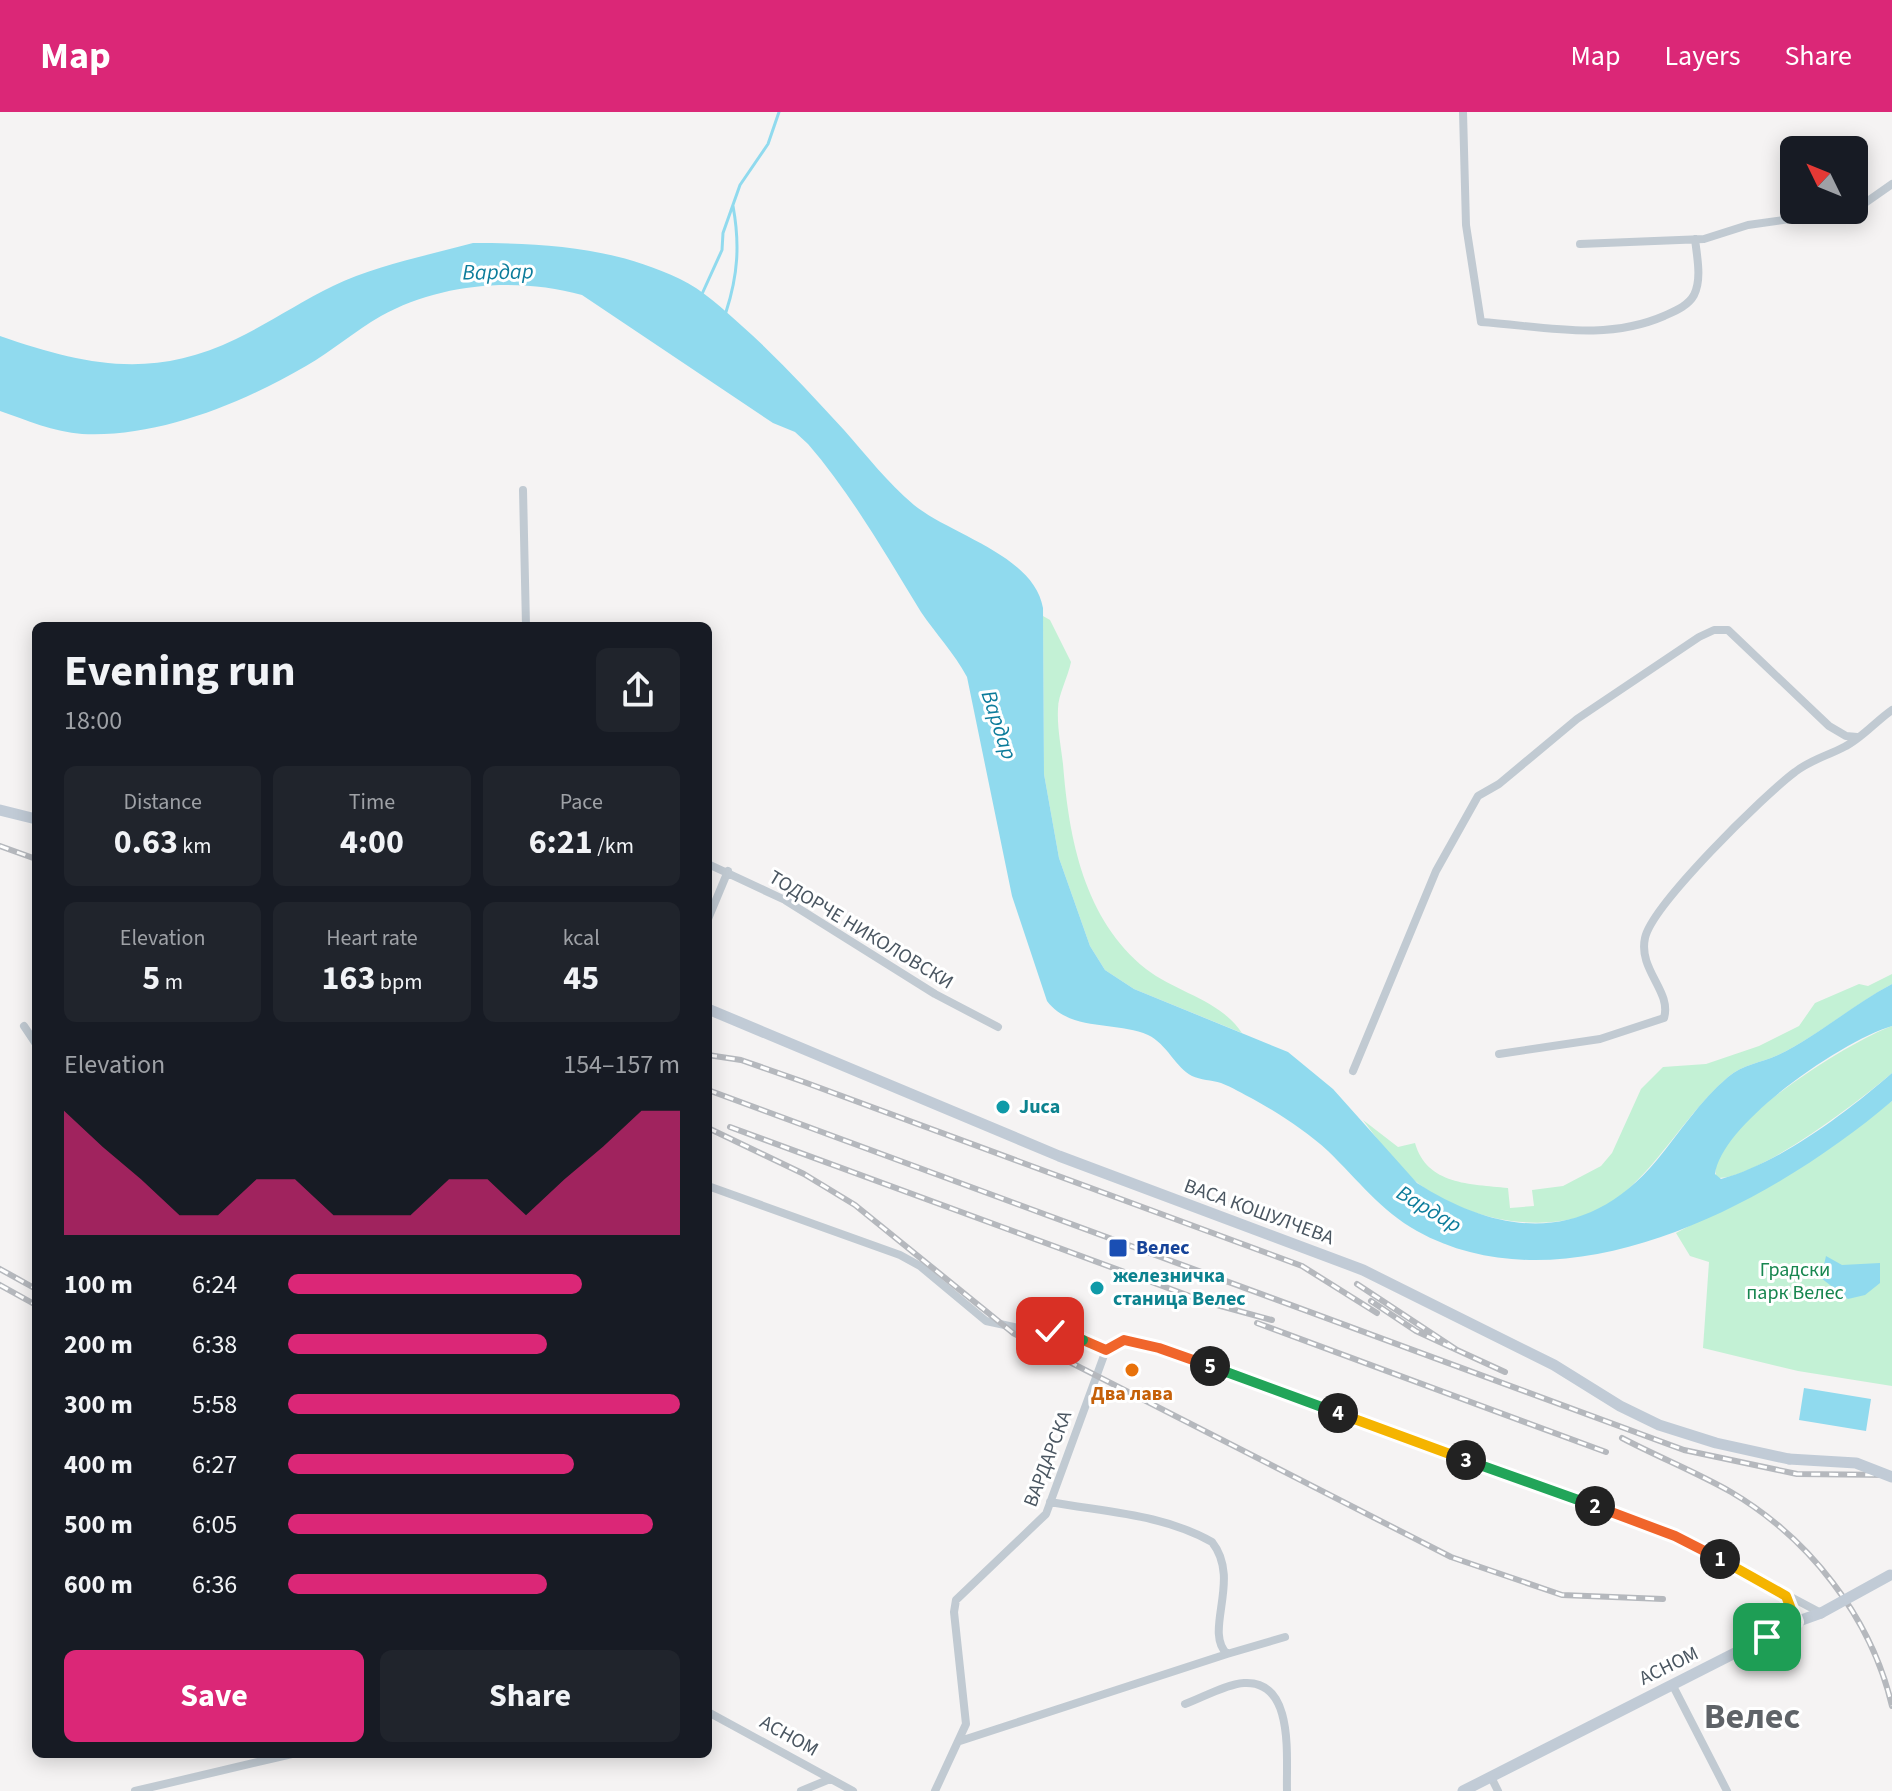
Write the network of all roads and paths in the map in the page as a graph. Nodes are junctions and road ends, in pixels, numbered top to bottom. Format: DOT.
graph roads {
  1 [pos="1463,112"];
  2 [pos="1892,184"];
  3 [pos="1695,239"];
  4 [pos="1580,244"];
  5 [pos="523,490"];
  6 [pos="526,622"];
  7 [pos="1892,710"];
  8 [pos="1857,737"];
  9 [pos="0,810"];
  10 [pos="32,818"];
  11 [pos="712,865"];
  12 [pos="728,871"];
  13 [pos="712,909"];
  14 [pos="712,1011"];
  15 [pos="24,1026"];
  16 [pos="998,1027"];
  17 [pos="32,1038"];
  18 [pos="1499,1054"];
  19 [pos="1353,1071"];
  20 [pos="712,1187"];
  21 [pos="1106,1350"];
  22 [pos="1892,1477"];
  23 [pos="1050,1502"];
  24 [pos="1891,1574"];
  25 [pos="1786,1596"];
  26 [pos="1821,1613"];
  27 [pos="1796,1622"];
  28 [pos="1285,1637"];
  29 [pos="1227,1654"];
  30 [pos="1672,1684"];
  31 [pos="1185,1704"];
  32 [pos="712,1714"];
  33 [pos="960,1741"];
  34 [pos="275,1758"];
  35 [pos="1491,1777"];
  36 [pos="830,1779"];
  37 [pos="135,1791"];
  38 [pos="801,1791"];
  39 [pos="853,1791"];
  40 [pos="935,1791"];
  41 [pos="1287,1791"];
  42 [pos="1463,1791"];
  43 [pos="1498,1791"];
  44 [pos="1727,1791"];
  1 -- 3 [label="street"];
  2 -- 3 [label="street"];
  3 -- 4 [label="street"];
  5 -- 6 [label="street"];
  7 -- 8 [label="street"];
  8 -- 18 [label="street"];
  8 -- 19 [label="street"];
  9 -- 10 [label="main road"];
  11 -- 12 [label="street, ТОДОРЧЕ НИКОЛОВСКИ"];
  12 -- 13 [label="street"];
  12 -- 16 [label="street, ТОДОРЧЕ НИКОЛОВСКИ"];
  14 -- 22 [label="main road, ВАСА КОШУЛЧЕВА, bridge"];
  15 -- 17 [label="street"];
  20 -- 21 [label="street"];
  21 -- 23 [label="street, ВАРДАРСКА"];
  21 -- 25 [label="street"];
  23 -- 29 [label="street"];
  23 -- 33 [label="street, ВАРДАРСКА"];
  24 -- 26 [label="main road, АСНОМ, bridge"];
  25 -- 26 [label="street"];
  25 -- 27 [label="street"];
  26 -- 27 [label="main road, АСНОМ"];
  27 -- 30 [label="main road, АСНОМ"];
  28 -- 29 [label="street"];
  29 -- 33 [label="street"];
  30 -- 35 [label="main road, АСНОМ"];
  30 -- 44 [label="street"];
  31 -- 41 [label="street"];
  32 -- 36 [label="street, АСНОМ"];
  33 -- 40 [label="street, ВАРДАРСКА"];
  34 -- 37 [label="street"];
  35 -- 42 [label="main road, АСНОМ"];
  35 -- 43 [label="street"];
  36 -- 38 [label="street"];
  36 -- 39 [label="street, АСНОМ"];
}
